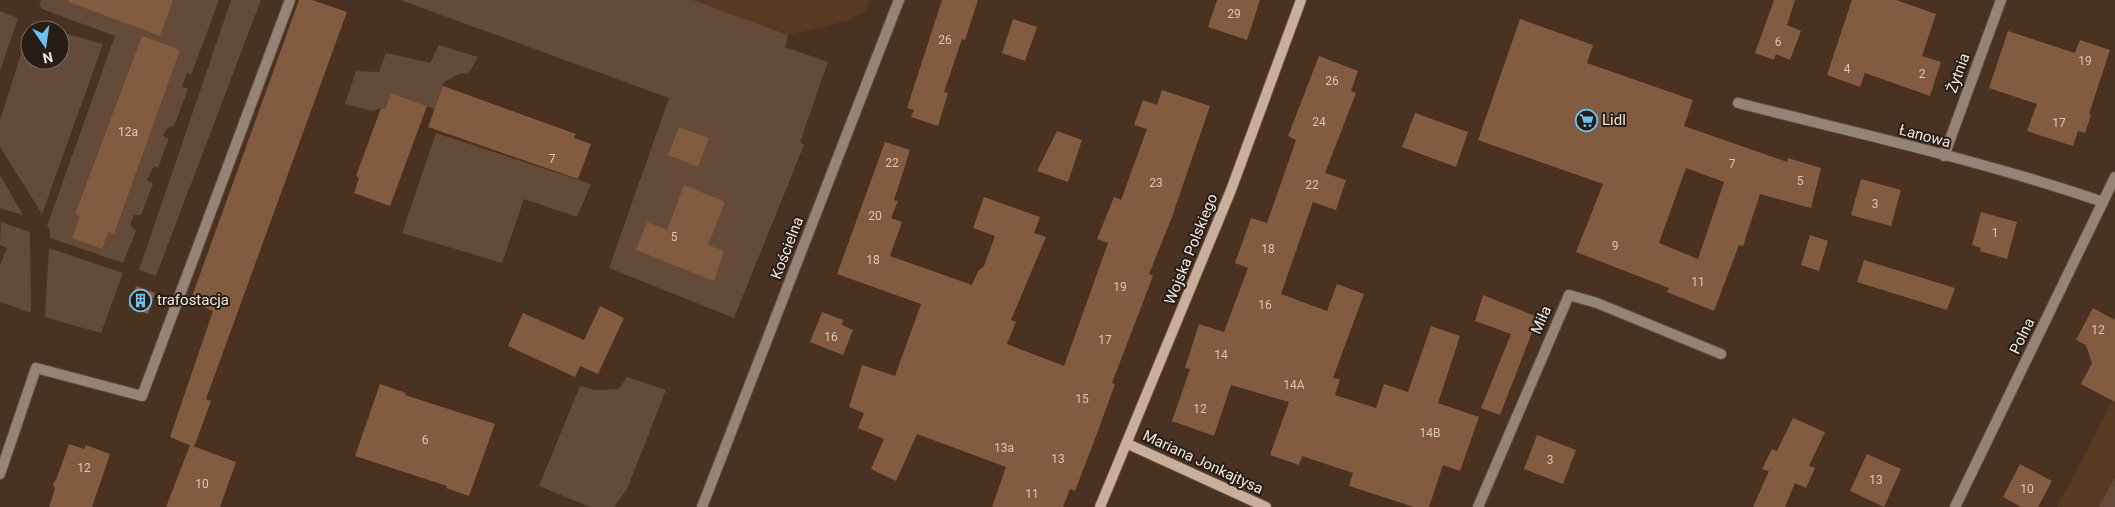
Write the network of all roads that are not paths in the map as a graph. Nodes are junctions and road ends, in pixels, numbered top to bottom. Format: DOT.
graph roads {
  1 [pos="290,0"];
  2 [pos="899,0"];
  3 [pos="1301,0"];
  4 [pos="2001,0"];
  5 [pos="1738,103"];
  6 [pos="1944,156"];
  7 [pos="2115,178"];
  8 [pos="2103,202"];
  9 [pos="1721,354"];
  10 [pos="1128,444"];
  11 [pos="0,474"];
  12 [pos="702,507"];
  13 [pos="1100,507"];
  14 [pos="1266,507"];
  15 [pos="1478,507"];
  16 [pos="1955,507"];
  1 -- 11 [label="street"];
  2 -- 12 [label="street, Kościelna"];
  3 -- 10 [label="street, Wojska Polskiego"];
  4 -- 6 [label="street, Żytnia"];
  5 -- 6 [label="street, Łanowa"];
  6 -- 8 [label="street, Łanowa"];
  7 -- 8 [label="street, Polna"];
  8 -- 16 [label="street, Polna"];
  9 -- 15 [label="street, Miła"];
  10 -- 13 [label="street, Wojska Polskiego"];
  10 -- 14 [label="street, Mariana Jonkajtysa"];
}
